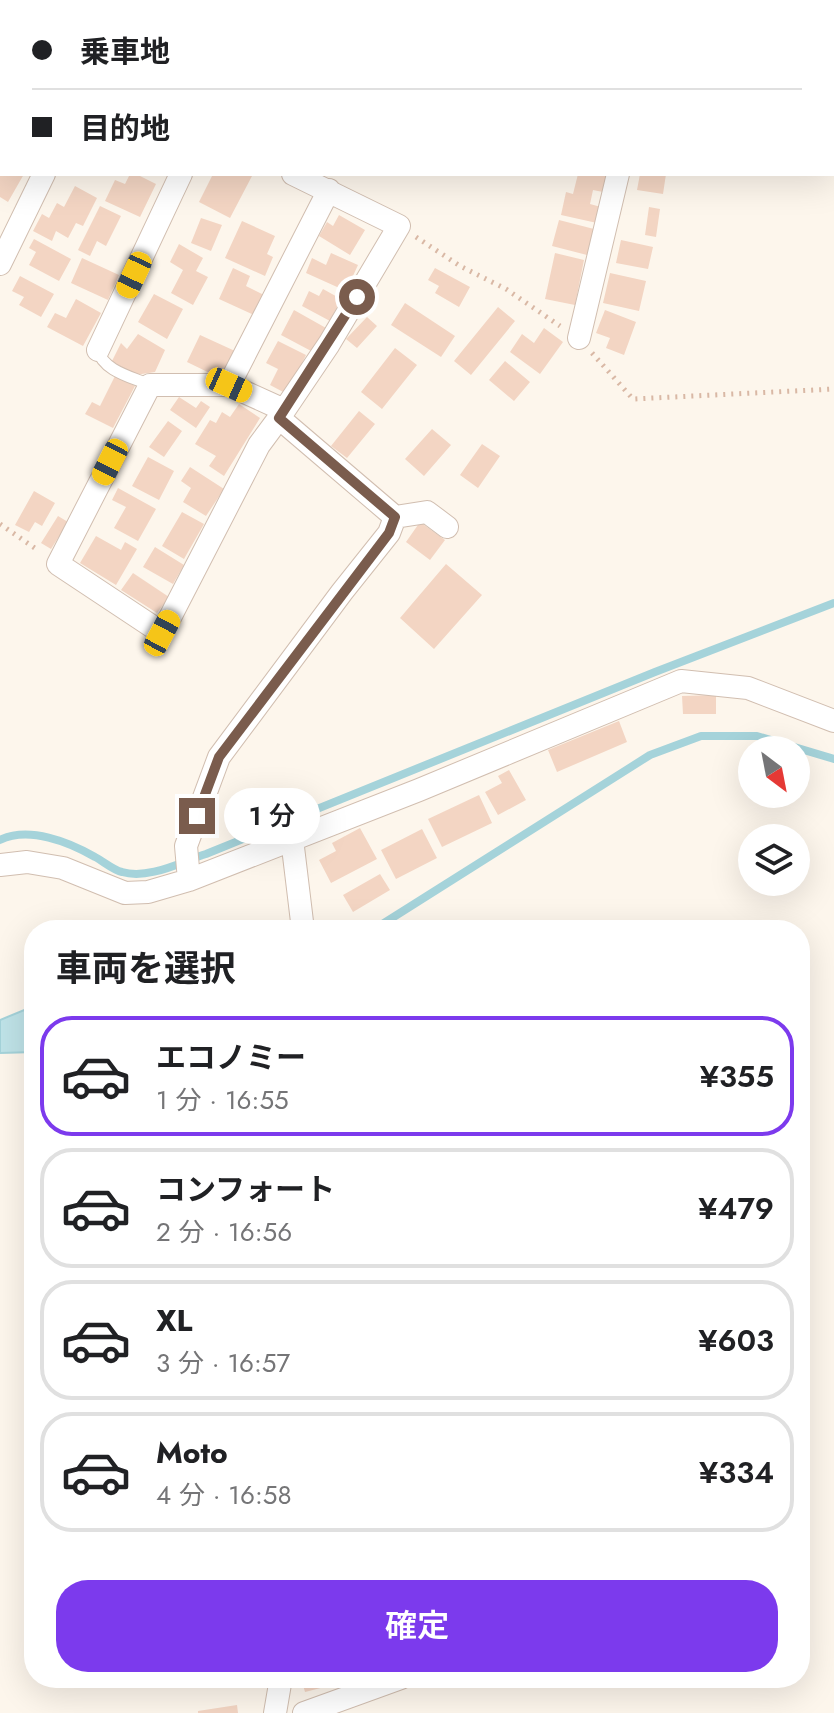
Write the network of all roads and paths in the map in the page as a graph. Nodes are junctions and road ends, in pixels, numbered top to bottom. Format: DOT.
graph roads {
  1 [pos="43,176"];
  2 [pos="180,176"];
  3 [pos="298,176"];
  4 [pos="618,176"];
  5 [pos="329,190"];
  6 [pos="399,226"];
  7 [pos="0,264"];
  8 [pos="579,338"];
  9 [pos="98,350"];
  10 [pos="150,385"];
  11 [pos="229,385"];
  12 [pos="834,389"];
  13 [pos="282,414"];
  14 [pos="395,517"];
  15 [pos="0,524"];
  16 [pos="447,527"];
  17 [pos="58,564"];
  18 [pos="834,721"];
  19 [pos="292,839"];
  20 [pos="187,864"];
  21 [pos="0,865"];
  22 [pos="302,920"];
  23 [pos="279,1688"];
  24 [pos="373,1688"];
  25 [pos="275,1713"];
  26 [pos="304,1713"];
  1 -- 7 [label="street"];
  2 -- 9 [label="street"];
  3 -- 5 [label="street"];
  4 -- 8 [label="street"];
  5 -- 6 [label="street"];
  5 -- 11 [label="street"];
  6 -- 8 [label="path"];
  6 -- 13 [label="street"];
  8 -- 12 [label="path"];
  9 -- 10 [label="lane"];
  10 -- 11 [label="street"];
  10 -- 17 [label="street"];
  11 -- 13 [label="street"];
  13 -- 14 [label="street"];
  13 -- 17 [label="street"];
  14 -- 16 [label="street"];
  14 -- 20 [label="street"];
  15 -- 17 [label="path"];
  18 -- 19 [label="street"];
  19 -- 20 [label="street"];
  19 -- 22 [label="street"];
  20 -- 21 [label="street"];
  23 -- 25 [label="street"];
  24 -- 26 [label="street"];
}
